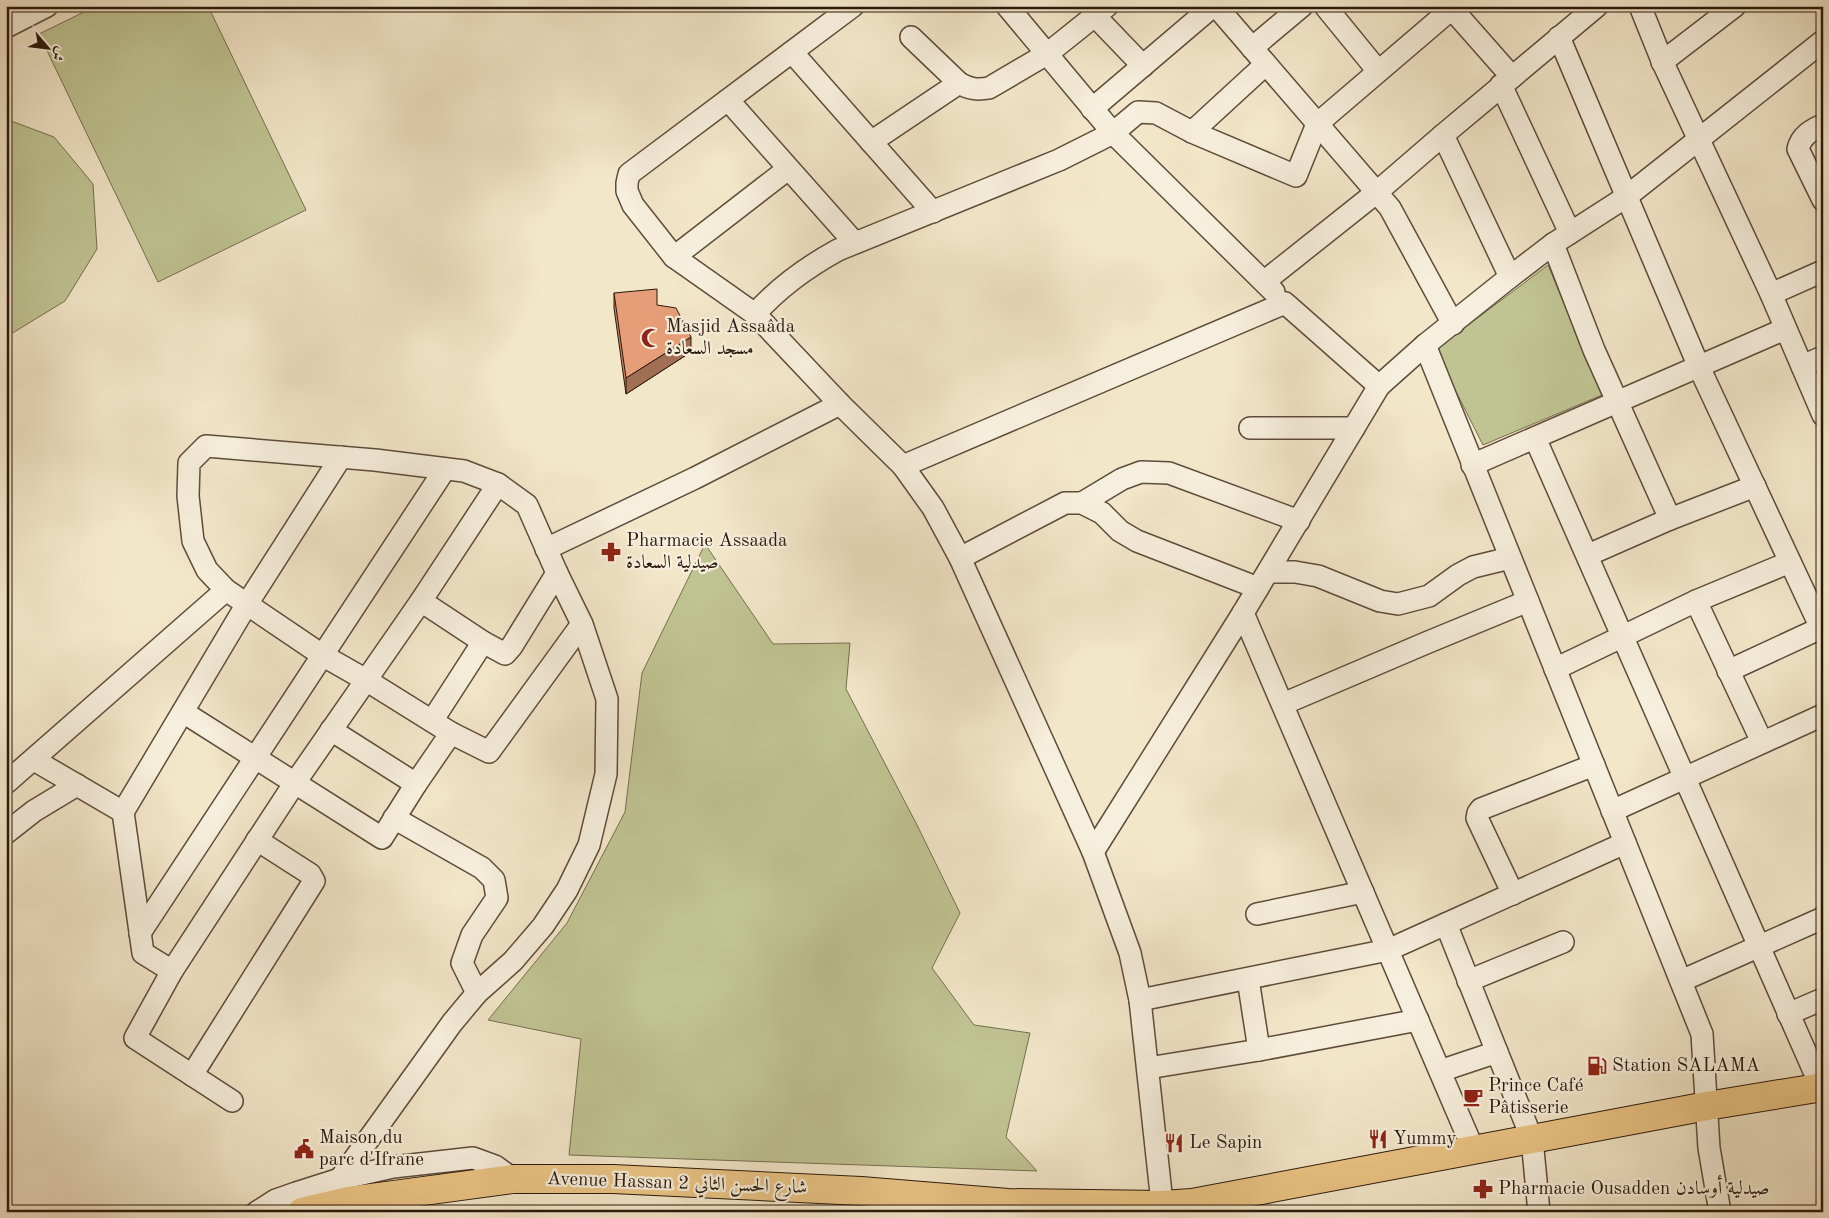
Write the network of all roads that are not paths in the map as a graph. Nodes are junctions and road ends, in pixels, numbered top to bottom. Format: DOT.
graph roads {
  1 [pos="47,6"];
  2 [pos="853,6"];
  3 [pos="1007,6"];
  4 [pos="1214,6"];
  5 [pos="1302,6"];
  6 [pos="1325,6"];
  7 [pos="1597,6"];
  8 [pos="1640,6"];
  9 [pos="1735,6"];
  10 [pos="1447,9"];
  11 [pos="1101,11"];
  12 [pos="6,27"];
  13 [pos="911,37"];
  14 [pos="1559,37"];
  15 [pos="1823,41"];
  16 [pos="792,52"];
  17 [pos="1047,54"];
  18 [pos="1259,56"];
  19 [pos="1662,62"];
  20 [pos="1143,66"];
  21 [pos="1378,71"];
  22 [pos="1506,81"];
  23 [pos="959,83"];
  24 [pos="728,100"];
  25 [pos="1092,109"];
  26 [pos="1317,124"];
  27 [pos="1823,124"];
  28 [pos="1192,132"];
  29 [pos="1113,133"];
  30 [pos="1443,135"];
  31 [pos="1699,139"];
  32 [pos="871,142"];
  33 [pos="788,169"];
  34 [pos="1377,192"];
  35 [pos="1626,197"];
  36 [pos="1823,200"];
  37 [pos="933,212"];
  38 [pos="1561,239"];
  39 [pos="854,242"];
  40 [pos="674,257"];
  41 [pos="1823,271"];
  42 [pos="1510,277"];
  43 [pos="1265,281"];
  44 [pos="1771,294"];
  45 [pos="1285,303"];
  46 [pos="755,314"];
  47 [pos="1454,324"];
  48 [pos="1785,329"];
  49 [pos="1425,345"];
  50 [pos="1823,357"];
  51 [pos="1802,366"];
  52 [pos="1699,367"];
  53 [pos="1379,386"];
  54 [pos="1616,402"];
  55 [pos="840,404"];
  56 [pos="1823,415"];
  57 [pos="1250,428"];
  58 [pos="1354,428"];
  59 [pos="1535,438"];
  60 [pos="341,457"];
  61 [pos="1472,465"];
  62 [pos="904,466"];
  63 [pos="445,469"];
  64 [pos="498,484"];
  65 [pos="1755,486"];
  66 [pos="1082,503"];
  67 [pos="1670,520"];
  68 [pos="1299,521"];
  69 [pos="546,549"];
  70 [pos="1588,555"];
  71 [pos="960,558"];
  72 [pos="1510,558"];
  73 [pos="1790,562"];
  74 [pos="557,573"];
  75 [pos="1263,580"];
  76 [pos="226,590"];
  77 [pos="421,601"];
  78 [pos="1696,601"];
  79 [pos="1528,602"];
  80 [pos="247,604"];
  81 [pos="1243,613"];
  82 [pos="582,624"];
  83 [pos="1822,627"];
  84 [pos="1623,635"];
  85 [pos="483,642"];
  86 [pos="322,655"];
  87 [pos="1555,669"];
  88 [pos="1728,671"];
  89 [pos="366,680"];
  90 [pos="1283,704"];
  91 [pos="183,712"];
  92 [pos="1823,715"];
  93 [pos="432,721"];
  94 [pos="331,730"];
  95 [pos="451,732"];
  96 [pos="1762,742"];
  97 [pos="254,758"];
  98 [pos="34,760"];
  99 [pos="1594,765"];
  100 [pos="1685,777"];
  101 [pos="6,783"];
  102 [pos="294,784"];
  103 [pos="416,784"];
  104 [pos="77,785"];
  105 [pos="1612,811"];
  106 [pos="123,812"];
  107 [pos="394,818"];
  108 [pos="6,833"];
  109 [pos="257,840"];
  110 [pos="1625,843"];
  111 [pos="1093,852"];
  112 [pos="1363,892"];
  113 [pos="1513,894"];
  114 [pos="1257,914"];
  115 [pos="1823,918"];
  116 [pos="1446,924"];
  117 [pos="140,932"];
  118 [pos="1563,942"];
  119 [pos="1759,946"];
  120 [pos="1388,950"];
  121 [pos="172,971"];
  122 [pos="1248,979"];
  123 [pos="1468,981"];
  124 [pos="1681,981"];
  125 [pos="477,993"];
  126 [pos="1823,999"];
  127 [pos="1140,1000"];
  128 [pos="1788,1014"];
  129 [pos="1418,1020"];
  130 [pos="1259,1050"];
  131 [pos="1497,1052"];
  132 [pos="1148,1068"];
  133 [pos="1440,1071"];
  134 [pos="192,1075"];
  135 [pos="1822,1087"];
  136 [pos="232,1102"];
  137 [pos="1707,1106"];
  138 [pos="1532,1139"];
  139 [pos="1474,1151"];
  140 [pos="340,1179"];
  141 [pos="513,1179"];
  142 [pos="1163,1208"];
  143 [pos="257,1212"];
  144 [pos="302,1212"];
  145 [pos="1539,1212"];
  146 [pos="1720,1212"];
  1 -- 12 [label="street"];
  2 -- 16 [label="street"];
  3 -- 17 [label="street"];
  4 -- 18 [label="street"];
  4 -- 20 [label="street"];
  5 -- 18 [label="street"];
  6 -- 21 [label="street"];
  7 -- 14 [label="street"];
  8 -- 19 [label="street"];
  9 -- 19 [label="street"];
  10 -- 21 [label="street"];
  10 -- 22 [label="street"];
  11 -- 17 [label="street"];
  11 -- 20 [label="street"];
  13 -- 23 [label="street"];
  14 -- 22 [label="street"];
  14 -- 35 [label="street"];
  15 -- 31 [label="street"];
  16 -- 24 [label="street"];
  16 -- 32 [label="street"];
  17 -- 23 [label="street"];
  17 -- 25 [label="street"];
  18 -- 26 [label="street"];
  18 -- 28 [label="street"];
  19 -- 31 [label="street"];
  20 -- 25 [label="street"];
  21 -- 26 [label="street"];
  22 -- 30 [label="street"];
  22 -- 38 [label="street"];
  23 -- 32 [label="street"];
  24 -- 33 [label="street"];
  24 -- 40 [label="street"];
  25 -- 29 [label="street"];
  26 -- 28 [label="street"];
  26 -- 34 [label="street"];
  27 -- 36 [label="street"];
  28 -- 29 [label="street"];
  29 -- 37 [label="street"];
  29 -- 43 [label="street"];
  30 -- 34 [label="street"];
  30 -- 42 [label="street"];
  31 -- 35 [label="street"];
  31 -- 44 [label="street"];
  32 -- 37 [label="street"];
  33 -- 39 [label="street"];
  33 -- 40 [label="street"];
  34 -- 43 [label="street"];
  34 -- 47 [label="street"];
  35 -- 38 [label="street"];
  35 -- 52 [label="street"];
  37 -- 39 [label="street"];
  38 -- 42 [label="street"];
  38 -- 54 [label="street"];
  39 -- 46 [label="street"];
  40 -- 46 [label="street"];
  41 -- 44 [label="street"];
  42 -- 47 [label="street"];
  43 -- 45 [label="street"];
  44 -- 48 [label="street"];
  45 -- 53 [label="street"];
  45 -- 62 [label="street"];
  46 -- 55 [label="street"];
  47 -- 49 [label="street"];
  48 -- 51 [label="street"];
  48 -- 52 [label="street"];
  49 -- 53 [label="street"];
  49 -- 61 [label="street"];
  50 -- 51 [label="street"];
  51 -- 56 [label="street"];
  52 -- 54 [label="street"];
  52 -- 65 [label="street"];
  53 -- 58 [label="street"];
  54 -- 59 [label="street"];
  54 -- 67 [label="street"];
  55 -- 62 [label="street"];
  55 -- 69 [label="street"];
  57 -- 58 [label="street"];
  58 -- 68 [label="street"];
  59 -- 61 [label="street"];
  59 -- 70 [label="street"];
  60 -- 63 [label="street"];
  60 -- 76 [label="street"];
  60 -- 80 [label="street"];
  61 -- 72 [label="street"];
  62 -- 71 [label="street"];
  63 -- 64 [label="street"];
  63 -- 86 [label="street"];
  64 -- 69 [label="street"];
  64 -- 77 [label="street"];
  65 -- 67 [label="street"];
  65 -- 73 [label="street"];
  66 -- 68 [label="street"];
  66 -- 71 [label="street"];
  66 -- 75 [label="street"];
  67 -- 70 [label="street"];
  68 -- 75 [label="street"];
  69 -- 74 [label="street"];
  70 -- 84 [label="street"];
  71 -- 111 [label="street"];
  72 -- 75 [label="street"];
  72 -- 79 [label="street"];
  73 -- 78 [label="street"];
  73 -- 83 [label="street"];
  74 -- 82 [label="street"];
  74 -- 85 [label="street"];
  75 -- 81 [label="street"];
  76 -- 80 [label="street"];
  76 -- 98 [label="street"];
  77 -- 85 [label="street"];
  77 -- 89 [label="street"];
  78 -- 84 [label="street"];
  78 -- 88 [label="street"];
  79 -- 87 [label="street"];
  79 -- 90 [label="street"];
  80 -- 86 [label="street"];
  80 -- 91 [label="street"];
  81 -- 90 [label="street"];
  81 -- 111 [label="street"];
  82 -- 95 [label="street"];
  82 -- 125 [label="street"];
  83 -- 88 [label="street"];
  84 -- 87 [label="street"];
  84 -- 100 [label="street"];
  85 -- 93 [label="street"];
  86 -- 89 [label="street"];
  86 -- 97 [label="street"];
  87 -- 99 [label="street"];
  88 -- 96 [label="street"];
  89 -- 93 [label="street"];
  89 -- 94 [label="street"];
  90 -- 112 [label="street"];
  91 -- 97 [label="street"];
  91 -- 106 [label="street"];
  92 -- 96 [label="street"];
  93 -- 95 [label="street"];
  94 -- 102 [label="street"];
  94 -- 103 [label="street"];
  95 -- 103 [label="street"];
  96 -- 100 [label="street"];
  97 -- 102 [label="street"];
  97 -- 117 [label="street"];
  98 -- 101 [label="street"];
  98 -- 104 [label="street"];
  99 -- 105 [label="street"];
  99 -- 113 [label="street"];
  100 -- 105 [label="street"];
  100 -- 119 [label="street"];
  102 -- 107 [label="street"];
  102 -- 109 [label="street"];
  103 -- 107 [label="street"];
  104 -- 106 [label="street"];
  104 -- 108 [label="street"];
  105 -- 110 [label="street"];
  106 -- 117 [label="street"];
  107 -- 125 [label="street"];
  109 -- 121 [label="street"];
  109 -- 134 [label="street"];
  110 -- 113 [label="street"];
  110 -- 124 [label="street"];
  111 -- 127 [label="street"];
  112 -- 114 [label="street"];
  112 -- 120 [label="street"];
  113 -- 116 [label="street"];
  115 -- 119 [label="street"];
  116 -- 120 [label="street"];
  116 -- 123 [label="street"];
  117 -- 121 [label="street"];
  118 -- 123 [label="street"];
  119 -- 124 [label="street"];
  119 -- 128 [label="street"];
  120 -- 122 [label="street"];
  120 -- 129 [label="street"];
  121 -- 134 [label="street"];
  122 -- 127 [label="street"];
  122 -- 130 [label="street"];
  123 -- 131 [label="street"];
  124 -- 137 [label="street"];
  125 -- 140 [label="street"];
  126 -- 128 [label="street"];
  127 -- 132 [label="street"];
  128 -- 135 [label="street"];
  129 -- 130 [label="street"];
  129 -- 133 [label="street"];
  130 -- 132 [label="street"];
  131 -- 133 [label="street"];
  131 -- 138 [label="street"];
  132 -- 142 [label="street"];
  133 -- 139 [label="street"];
  134 -- 136 [label="street"];
  135 -- 137 [label="main road, Avenue Hassan 2 شارع الحسن الثاني"];
  137 -- 138 [label="main road, Avenue Hassan 2 شارع الحسن الثاني"];
  137 -- 146 [label="street"];
  138 -- 139 [label="main road, Avenue Hassan 2 شارع الحسن الثاني"];
  138 -- 145 [label="street"];
  139 -- 142 [label="main road, Avenue Hassan 2 شارع الحسن الثاني"];
  140 -- 141 [label="street"];
  140 -- 143 [label="street"];
  141 -- 142 [label="main road, Avenue Hassan 2 شارع الحسن الثاني"];
  141 -- 144 [label="main road, Avenue Hassan 2 شارع الحسن الثاني"];
}
